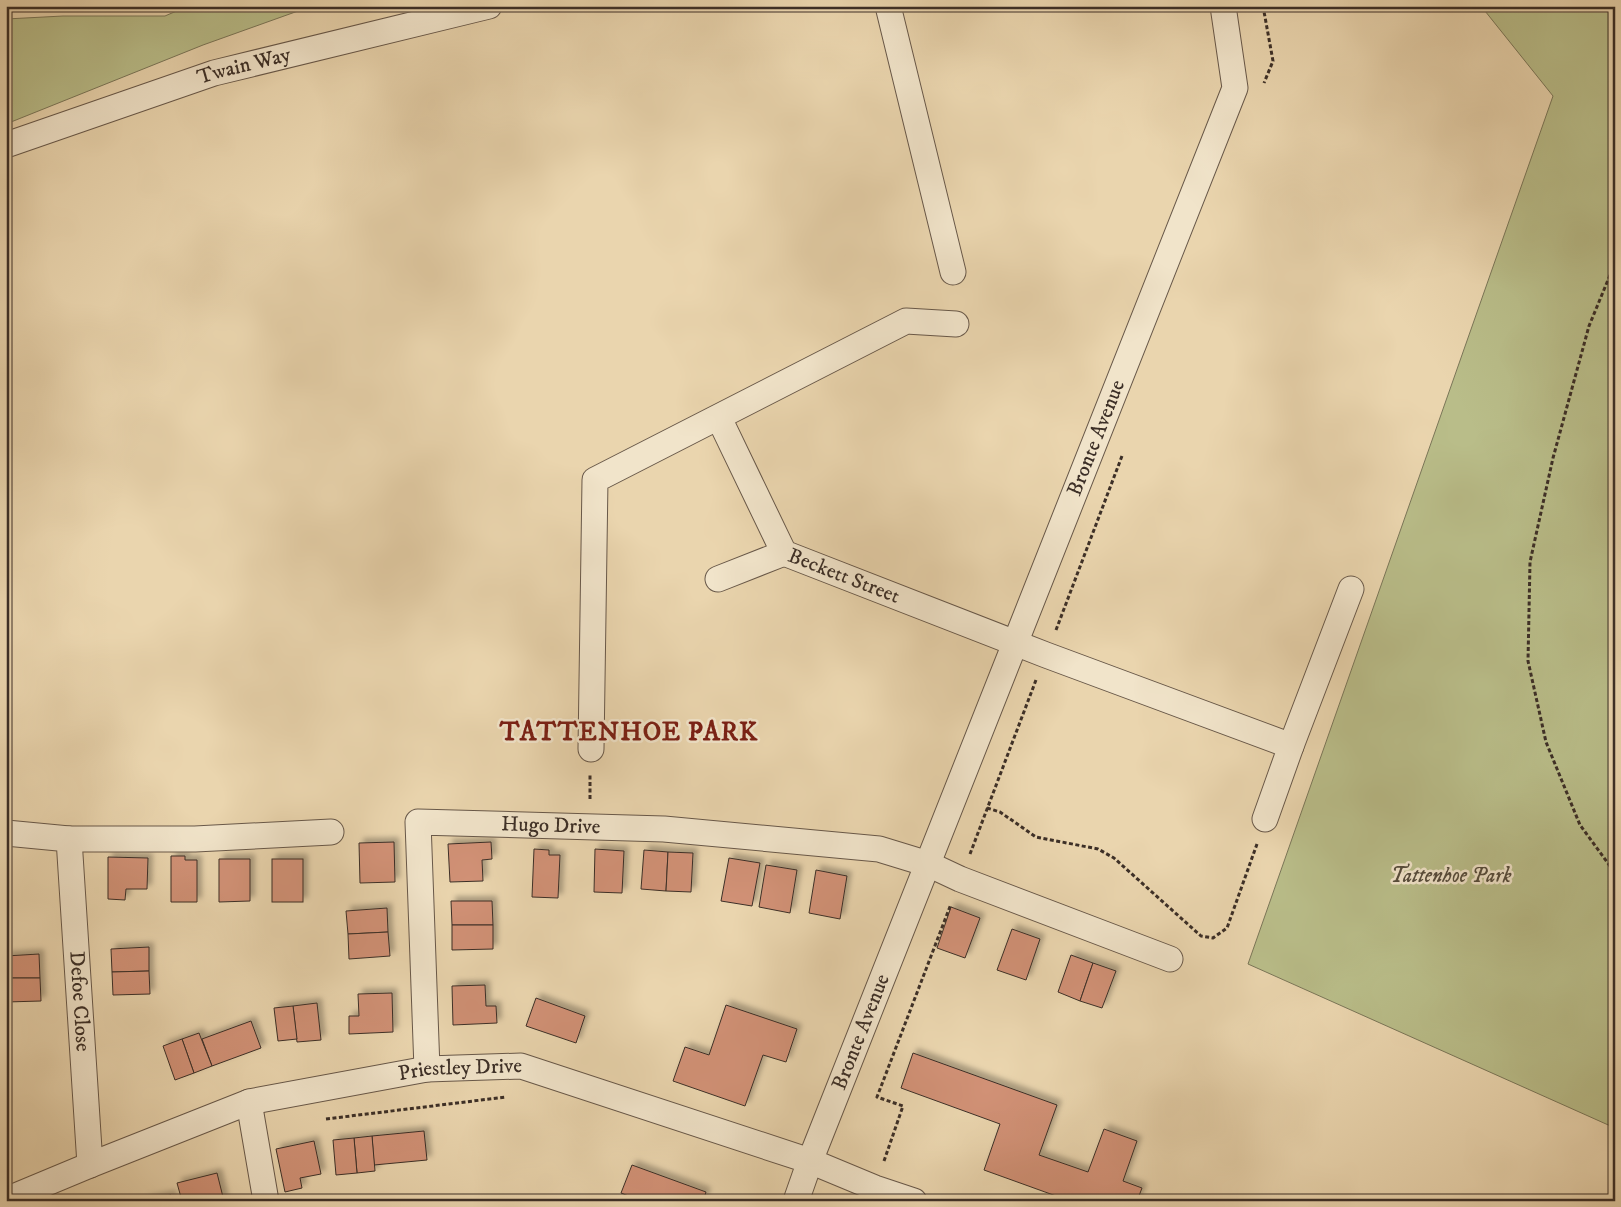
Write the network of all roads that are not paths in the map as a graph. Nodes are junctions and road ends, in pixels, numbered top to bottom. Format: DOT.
graph roads {
  1 [pos="489,6"];
  2 [pos="888,6"];
  3 [pos="1223,6"];
  4 [pos="6,145"];
  5 [pos="953,272"];
  6 [pos="956,324"];
  7 [pos="719,418"];
  8 [pos="784,553"];
  9 [pos="718,579"];
  10 [pos="1351,589"];
  11 [pos="1016,642"];
  12 [pos="1291,746"];
  13 [pos="591,749"];
  14 [pos="1265,819"];
  15 [pos="331,832"];
  16 [pos="6,833"];
  17 [pos="69,839"];
  18 [pos="928,864"];
  19 [pos="1170,959"];
  20 [pos="427,1069"];
  21 [pos="249,1102"];
  22 [pos="810,1161"];
  23 [pos="90,1165"];
  24 [pos="56,1191"];
  25 [pos="6,1200"];
  26 [pos="266,1201"];
  27 [pos="796,1201"];
  28 [pos="914,1201"];
  1 -- 4 [label="street, Twain Way"];
  2 -- 5 [label="street"];
  3 -- 11 [label="street, Bronte Avenue"];
  6 -- 7 [label="street"];
  7 -- 8 [label="street, Beckett Street"];
  7 -- 13 [label="street"];
  8 -- 9 [label="street"];
  8 -- 11 [label="street, Beckett Street"];
  10 -- 12 [label="street"];
  11 -- 12 [label="street, Beckett Street"];
  11 -- 18 [label="street, Bronte Avenue"];
  12 -- 14 [label="street"];
  15 -- 17 [label="street"];
  16 -- 17 [label="street"];
  17 -- 23 [label="street, Defoe Close"];
  18 -- 19 [label="street"];
  18 -- 20 [label="street, Hugo Drive"];
  18 -- 22 [label="street, Bronte Avenue"];
  20 -- 21 [label="street, Priestley Drive"];
  20 -- 22 [label="street, Priestley Drive"];
  21 -- 23 [label="street, Priestley Drive"];
  21 -- 26 [label="street"];
  22 -- 27 [label="street, Bronte Avenue"];
  22 -- 28 [label="street, Priestley Drive"];
  23 -- 24 [label="street, Priestley Drive"];
  24 -- 25 [label="street, Priestley Drive"];
}
